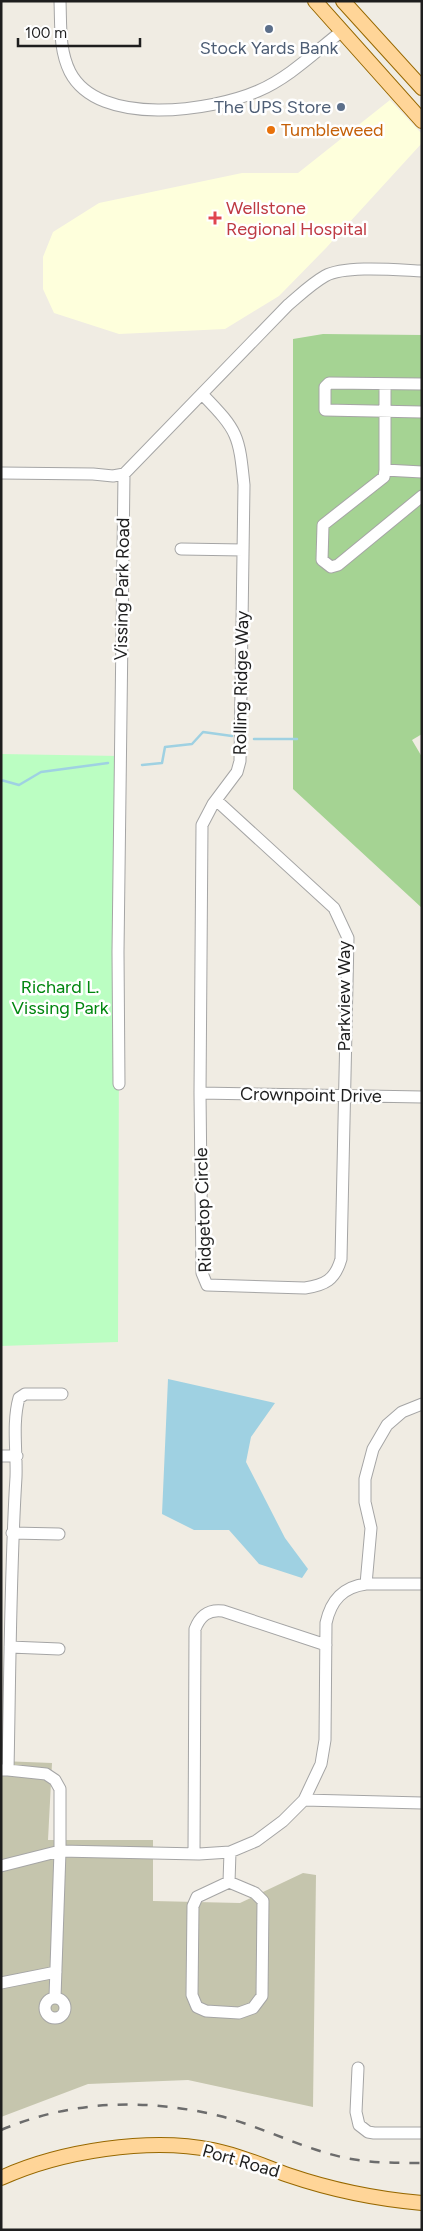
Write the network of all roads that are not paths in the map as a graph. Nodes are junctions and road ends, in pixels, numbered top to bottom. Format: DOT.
graph roads {
  1 [pos="60,1"];
  2 [pos="315,1"];
  3 [pos="343,1"];
  4 [pos="342,31"];
  5 [pos="422,88"];
  6 [pos="422,121"];
  7 [pos="422,271"];
  8 [pos="385,384"];
  9 [pos="422,384"];
  10 [pos="202,395"];
  11 [pos="385,411"];
  12 [pos="422,412"];
  13 [pos="384,470"];
  14 [pos="422,472"];
  15 [pos="1,473"];
  16 [pos="124,474"];
  17 [pos="422,496"];
  18 [pos="181,549"];
  19 [pos="243,550"];
  20 [pos="216,800"];
  21 [pos="119,1084"];
  22 [pos="200,1093"];
  23 [pos="343,1096"];
  24 [pos="422,1097"];
  25 [pos="62,1394"];
  26 [pos="422,1404"];
  27 [pos="1,1456"];
  28 [pos="17,1456"];
  29 [pos="12,1533"];
  30 [pos="59,1534"];
  31 [pos="366,1584"];
  32 [pos="422,1584"];
  33 [pos="326,1645"];
  34 [pos="10,1648"];
  35 [pos="59,1649"];
  36 [pos="5,1770"];
  37 [pos="304,1800"];
  38 [pos="422,1803"];
  39 [pos="60,1851"];
  40 [pos="230,1852"];
  41 [pos="194,1854"];
  42 [pos="1,1866"];
  43 [pos="229,1882"];
  44 [pos="56,1972"];
  45 [pos="1,1983"];
  46 [pos="55,1997"];
  47 [pos="358,2068"];
  48 [pos="422,2133"];
  49 [pos="1,2178"];
  50 [pos="422,2203"];
  1 -- 4 [label="street"];
  2 -- 4 [label="main road"];
  3 -- 5 [label="main road"];
  4 -- 6 [label="main road"];
  7 -- 10 [label="street"];
  8 -- 9 [label="street"];
  8 -- 11 [label="street"];
  8 -- 11 [label="street"];
  10 -- 16 [label="street"];
  10 -- 19 [label="street, Rolling Ridge Way"];
  11 -- 12 [label="street"];
  11 -- 13 [label="street"];
  13 -- 14 [label="street"];
  13 -- 17 [label="street"];
  15 -- 16 [label="street"];
  16 -- 21 [label="street, Vissing Park Road"];
  18 -- 19 [label="street"];
  19 -- 20 [label="street, Rolling Ridge Way"];
  20 -- 22 [label="street, Rolling Ridge Way"];
  20 -- 23 [label="street, Parkview Way"];
  22 -- 23 [label="street, Crownpoint Drive"];
  22 -- 23 [label="street, Ridgetop Circle"];
  23 -- 24 [label="street, Crownpoint Drive"];
  25 -- 28 [label="street"];
  26 -- 31 [label="street"];
  27 -- 28 [label="street"];
  28 -- 29 [label="street"];
  29 -- 30 [label="street"];
  29 -- 34 [label="street"];
  31 -- 32 [label="street"];
  31 -- 33 [label="street"];
  33 -- 37 [label="street"];
  33 -- 41 [label="street"];
  34 -- 35 [label="street"];
  34 -- 36 [label="street"];
  36 -- 39 [label="street"];
  37 -- 38 [label="street"];
  37 -- 40 [label="street"];
  39 -- 41 [label="street"];
  39 -- 42 [label="street"];
  39 -- 44 [label="street"];
  40 -- 41 [label="street"];
  40 -- 43 [label="street"];
  43 -- 43 [label="street"];
  44 -- 45 [label="street"];
  44 -- 46 [label="street"];
  47 -- 48 [label="street"];
  49 -- 50 [label="main road, Port Road"];
}
